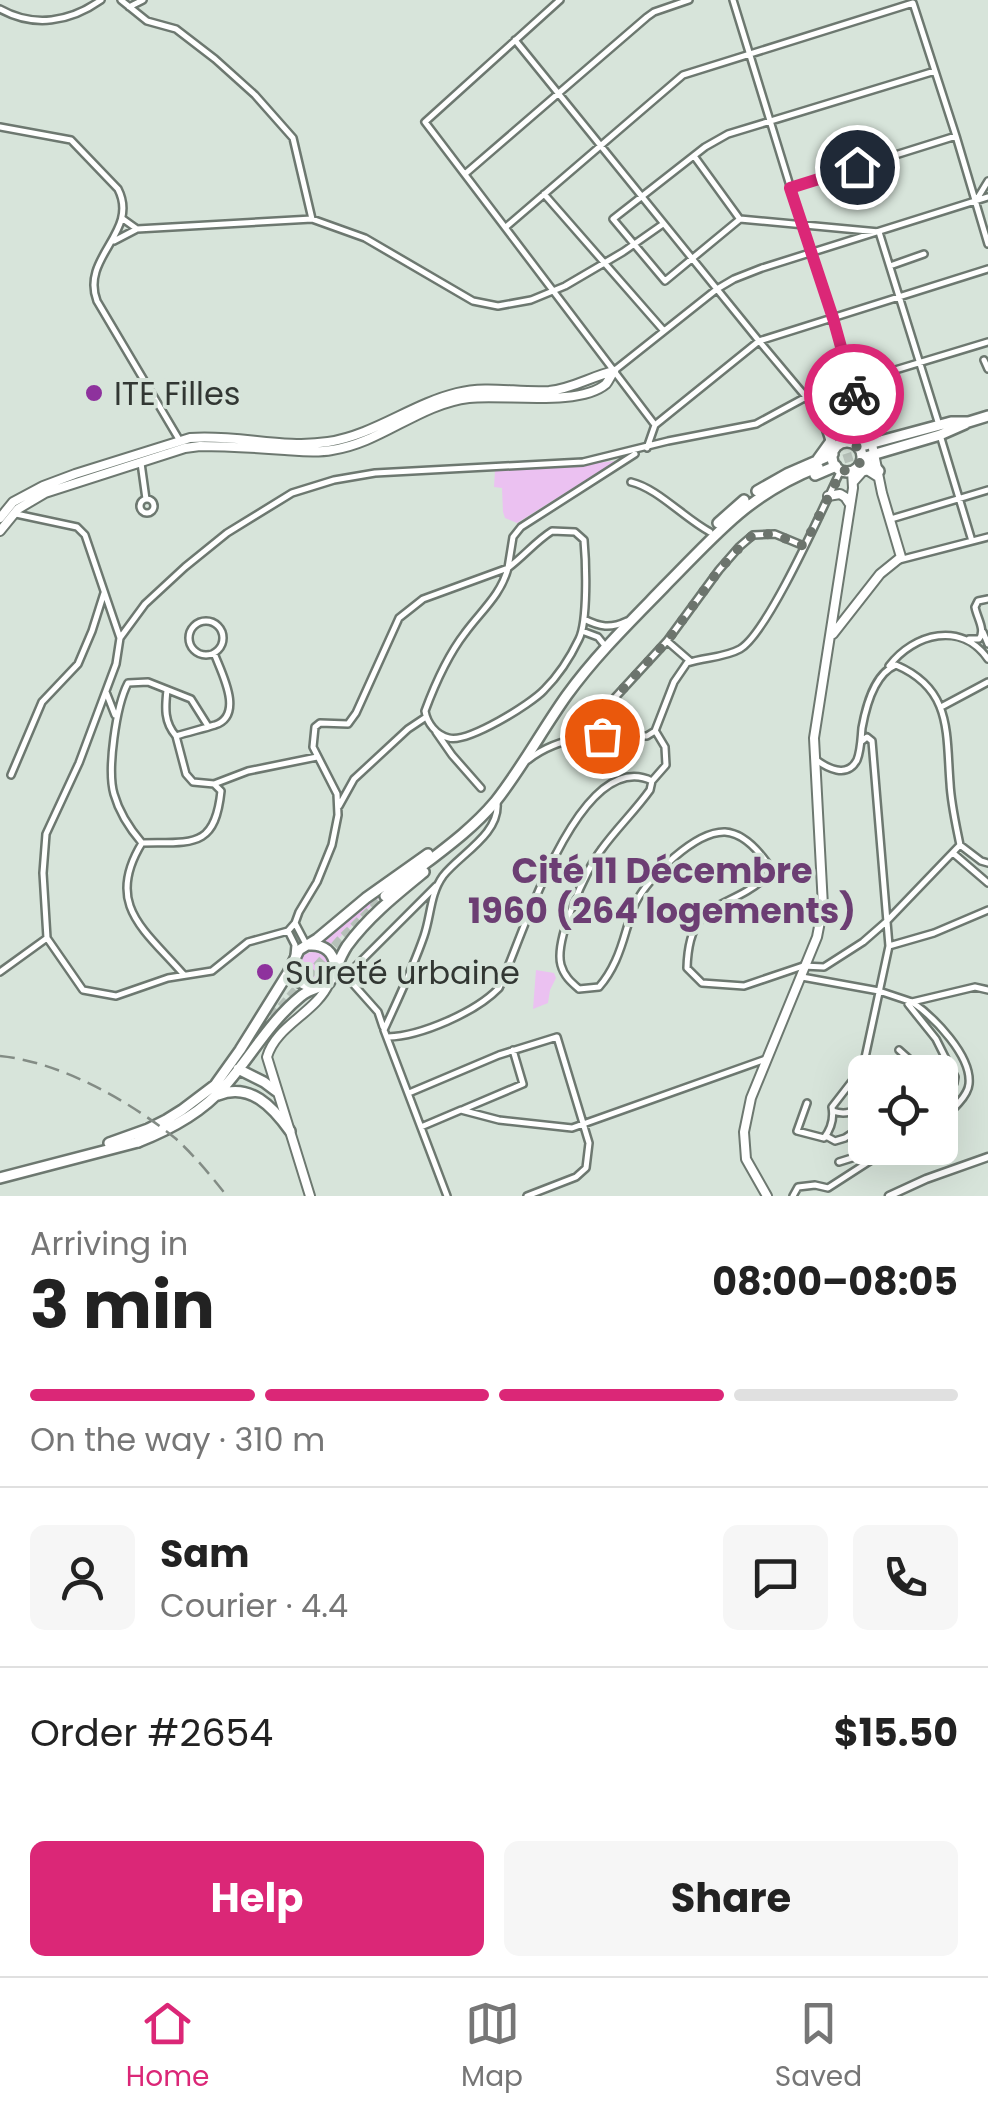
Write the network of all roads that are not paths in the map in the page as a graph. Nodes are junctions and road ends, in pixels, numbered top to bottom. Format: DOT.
graph roads {
  1 [pos="102,0"];
  2 [pos="121,0"];
  3 [pos="142,0"];
  4 [pos="560,0"];
  5 [pos="689,0"];
  6 [pos="732,0"];
  7 [pos="912,2"];
  8 [pos="129,6"];
  9 [pos="0,9"];
  10 [pos="515,40"];
  11 [pos="748,54"];
  12 [pos="935,71"];
  13 [pos="557,93"];
  14 [pos="770,120"];
  15 [pos="0,127"];
  16 [pos="956,136"];
  17 [pos="600,146"];
  18 [pos="694,156"];
  19 [pos="465,174"];
  20 [pos="988,181"];
  21 [pos="790,188"];
  22 [pos="544,194"];
  23 [pos="642,197"];
  24 [pos="988,197"];
  25 [pos="976,201"];
  26 [pos="123,219"];
  27 [pos="312,219"];
  28 [pos="740,219"];
  29 [pos="663,224"];
  30 [pos="802,225"];
  31 [pos="506,227"];
  32 [pos="137,229"];
  33 [pos="879,232"];
  34 [pos="111,242"];
  35 [pos="988,244"];
  36 [pos="634,245"];
  37 [pos="810,253"];
  38 [pos="924,254"];
  39 [pos="693,260"];
  40 [pos="604,263"];
  41 [pos="890,266"];
  42 [pos="988,270"];
  43 [pos="717,289"];
  44 [pos="553,292"];
  45 [pos="900,297"];
  46 [pos="833,318"];
  47 [pos="664,331"];
  48 [pos="758,342"];
  49 [pos="988,342"];
  50 [pos="984,360"];
  51 [pos="918,363"];
  52 [pos="988,369"];
  53 [pos="614,371"];
  54 [pos="851,384"];
  55 [pos="806,397"];
  56 [pos="857,406"];
  57 [pos="988,416"];
  58 [pos="822,419"];
  59 [pos="967,422"];
  60 [pos="656,425"];
  61 [pos="860,428"];
  62 [pos="940,430"];
  63 [pos="831,441"];
  64 [pos="182,444"];
  65 [pos="889,445"];
  66 [pos="647,448"];
  67 [pos="873,449"];
  68 [pos="833,453"];
  69 [pos="859,453"];
  70 [pos="141,460"];
  71 [pos="817,464"];
  72 [pos="846,472"];
  73 [pos="880,476"];
  74 [pos="631,482"];
  75 [pos="988,490"];
  76 [pos="828,496"];
  77 [pos="960,498"];
  78 [pos="146,499"];
  79 [pos="850,508"];
  80 [pos="6,514"];
  81 [pos="890,520"];
  82 [pos="0,532"];
  83 [pos="708,537"];
  84 [pos="988,537"];
  85 [pos="972,541"];
  86 [pos="804,546"];
  87 [pos="899,560"];
  88 [pos="508,568"];
  89 [pos="104,592"];
  90 [pos="988,600"];
  91 [pos="634,618"];
  92 [pos="584,619"];
  93 [pos="582,631"];
  94 [pos="983,632"];
  95 [pos="120,638"];
  96 [pos="830,638"];
  97 [pos="968,639"];
  98 [pos="667,641"];
  99 [pos="988,644"];
  100 [pos="606,647"];
  101 [pos="214,653"];
  102 [pos="988,659"];
  103 [pos="690,662"];
  104 [pos="888,668"];
  105 [pos="988,682"];
  106 [pos="167,690"];
  107 [pos="106,692"];
  108 [pos="942,706"];
  109 [pos="116,717"];
  110 [pos="426,717"];
  111 [pos="208,726"];
  112 [pos="435,730"];
  113 [pos="544,730"];
  114 [pos="656,732"];
  115 [pos="176,736"];
  116 [pos="602,736"];
  117 [pos="556,744"];
  118 [pos="860,744"];
  119 [pos="319,757"];
  120 [pos="813,757"];
  121 [pos="521,765"];
  122 [pos="11,774"];
  123 [pos="652,781"];
  124 [pos="214,784"];
  125 [pos="481,788"];
  126 [pos="496,800"];
  127 [pos="338,809"];
  128 [pos="470,828"];
  129 [pos="142,842"];
  130 [pos="960,845"];
  131 [pos="952,853"];
  132 [pos="988,863"];
  133 [pos="988,883"];
  134 [pos="438,884"];
  135 [pos="385,896"];
  136 [pos="413,908"];
  137 [pos="988,910"];
  138 [pos="431,913"];
  139 [pos="887,920"];
  140 [pos="296,923"];
  141 [pos="288,931"];
  142 [pos="47,938"];
  143 [pos="307,946"];
  144 [pos="889,946"];
  145 [pos="293,962"];
  146 [pos="803,966"];
  147 [pos="0,972"];
  148 [pos="184,975"];
  149 [pos="346,976"];
  150 [pos="799,976"];
  151 [pos="332,977"];
  152 [pos="312,988"];
  153 [pos="988,990"];
  154 [pos="879,991"];
  155 [pos="909,1002"];
  156 [pos="305,1012"];
  157 [pos="272,1017"];
  158 [pos="384,1030"];
  159 [pos="388,1038"];
  160 [pos="513,1050"];
  161 [pos="899,1050"];
  162 [pos="866,1055"];
  163 [pos="904,1055"];
  164 [pos="944,1055"];
  165 [pos="768,1059"];
  166 [pos="234,1068"];
  167 [pos="848,1086"];
  168 [pos="276,1091"];
  169 [pos="409,1094"];
  170 [pos="212,1099"];
  171 [pos="958,1101"];
  172 [pos="807,1103"];
  173 [pos="461,1110"];
  174 [pos="833,1111"];
  175 [pos="848,1113"];
  176 [pos="584,1124"];
  177 [pos="421,1127"];
  178 [pos="290,1131"];
  179 [pos="826,1136"];
  180 [pos="848,1136"];
  181 [pos="988,1157"];
  182 [pos="848,1159"];
  183 [pos="839,1162"];
  184 [pos="864,1165"];
  185 [pos="0,1174"];
  186 [pos="310,1196"];
  187 [pos="447,1196"];
  188 [pos="527,1196"];
  189 [pos="766,1196"];
  190 [pos="793,1196"];
  191 [pos="890,1196"];
  1 -- 9 [label="street"];
  2 -- 8 [label="street"];
  3 -- 8 [label="street"];
  4 -- 10 [label="street"];
  5 -- 13 [label="street"];
  6 -- 11 [label="street"];
  7 -- 11 [label="street"];
  7 -- 12 [label="street"];
  8 -- 27 [label="street"];
  10 -- 13 [label="street"];
  10 -- 19 [label="street"];
  11 -- 14 [label="street"];
  11 -- 17 [label="street"];
  12 -- 14 [label="street"];
  12 -- 16 [label="street"];
  13 -- 17 [label="street"];
  13 -- 19 [label="street"];
  14 -- 18 [label="street"];
  14 -- 21 [label="street"];
  15 -- 26 [label="street"];
  16 -- 21 [label="street"];
  16 -- 25 [label="street"];
  17 -- 22 [label="street"];
  17 -- 23 [label="street"];
  18 -- 23 [label="street"];
  18 -- 28 [label="street"];
  19 -- 31 [label="street"];
  20 -- 25 [label="street"];
  21 -- 30 [label="street"];
  22 -- 31 [label="street"];
  22 -- 40 [label="street"];
  23 -- 29 [label="street"];
  23 -- 36 [label="street"];
  24 -- 25 [label="street"];
  25 -- 33 [label="street"];
  25 -- 35 [label="street"];
  26 -- 32 [label="street"];
  26 -- 34 [label="street"];
  27 -- 32 [label="street"];
  27 -- 44 [label="street"];
  28 -- 30 [label="street"];
  28 -- 39 [label="street"];
  29 -- 36 [label="street"];
  29 -- 39 [label="street"];
  30 -- 33 [label="street"];
  30 -- 37 [label="street"];
  31 -- 44 [label="street"];
  32 -- 34 [label="street"];
  33 -- 37 [label="street"];
  33 -- 41 [label="street"];
  34 -- 64 [label="street"];
  36 -- 39 [label="street"];
  36 -- 40 [label="street"];
  37 -- 43 [label="street"];
  37 -- 46 [label="street"];
  38 -- 41 [label="street"];
  39 -- 43 [label="street"];
  40 -- 44 [label="street"];
  40 -- 47 [label="street"];
  41 -- 45 [label="street"];
  42 -- 45 [label="street"];
  43 -- 47 [label="street"];
  43 -- 48 [label="street"];
  44 -- 53 [label="street"];
  45 -- 46 [label="street"];
  45 -- 51 [label="street"];
  46 -- 48 [label="street"];
  46 -- 54 [label="street"];
  47 -- 53 [label="street"];
  48 -- 55 [label="street"];
  48 -- 60 [label="street"];
  49 -- 51 [label="street"];
  50 -- 52 [label="street"];
  51 -- 54 [label="street"];
  51 -- 62 [label="street"];
  53 -- 60 [label="street"];
  53 -- 64 [label="main road"];
  54 -- 55 [label="street"];
  54 -- 56 [label="street"];
  55 -- 58 [label="street"];
  55 -- 66 [label="street"];
  56 -- 61 [label="street"];
  56 -- 67 [label="street"];
  57 -- 59 [label="main road"];
  58 -- 61 [label="street"];
  58 -- 63 [label="street"];
  59 -- 62 [label="main road"];
  59 -- 65 [label="main road"];
  60 -- 66 [label="street"];
  61 -- 69 [label="street"];
  62 -- 67 [label="main road"];
  62 -- 77 [label="street"];
  63 -- 68 [label="street"];
  63 -- 71 [label="main road"];
  64 -- 70 [label="main road"];
  64 -- 80 [label="main road"];
  66 -- 88 [label="street"];
  66 -- 95 [label="street"];
  67 -- 69 [label="main road"];
  67 -- 73 [label="main road"];
  68 -- 69 [label="main road"];
  68 -- 71 [label="main road"];
  68 -- 72 [label="main road"];
  69 -- 72 [label="main road"];
  69 -- 73 [label="main road"];
  70 -- 78 [label="street"];
  70 -- 80 [label="main road"];
  71 -- 83 [label="main road"];
  72 -- 73 [label="main road"];
  72 -- 76 [label="street"];
  72 -- 79 [label="main road"];
  72 -- 83 [label="main road"];
  73 -- 81 [label="main road"];
  74 -- 83 [label="street"];
  75 -- 77 [label="street"];
  76 -- 79 [label="main road"];
  76 -- 86 [label="street"];
  77 -- 81 [label="street"];
  77 -- 85 [label="street"];
  79 -- 96 [label="main road"];
  80 -- 82 [label="main road"];
  80 -- 89 [label="street"];
  81 -- 87 [label="main road"];
  83 -- 91 [label="main road"];
  84 -- 85 [label="street"];
  85 -- 87 [label="street"];
  86 -- 98 [label="street"];
  86 -- 103 [label="street"];
  87 -- 96 [label="main road"];
  88 -- 92 [label="street"];
  88 -- 110 [label="street"];
  88 -- 119 [label="street"];
  89 -- 95 [label="street"];
  89 -- 122 [label="street"];
  90 -- 94 [label="street"];
  91 -- 92 [label="street"];
  91 -- 100 [label="main road"];
  92 -- 93 [label="street"];
  93 -- 100 [label="street"];
  93 -- 112 [label="street"];
  94 -- 97 [label="street"];
  94 -- 99 [label="street"];
  95 -- 107 [label="street"];
  96 -- 120 [label="main road"];
  97 -- 102 [label="street"];
  97 -- 104 [label="street"];
  98 -- 103 [label="street"];
  98 -- 116 [label="street"];
  100 -- 113 [label="main road"];
  101 -- 101 [label="street"];
  101 -- 111 [label="street"];
  103 -- 114 [label="street"];
  104 -- 108 [label="street"];
  104 -- 118 [label="street"];
  105 -- 108 [label="street"];
  106 -- 109 [label="street"];
  106 -- 111 [label="street"];
  106 -- 115 [label="street"];
  107 -- 109 [label="street"];
  107 -- 142 [label="street"];
  108 -- 130 [label="street"];
  109 -- 129 [label="street"];
  110 -- 112 [label="street"];
  110 -- 127 [label="street"];
  111 -- 115 [label="street"];
  112 -- 125 [label="street"];
  113 -- 117 [label="street"];
  113 -- 121 [label="main road"];
  114 -- 116 [label="street"];
  114 -- 123 [label="street"];
  115 -- 124 [label="street"];
  116 -- 117 [label="street"];
  117 -- 121 [label="street"];
  118 -- 120 [label="street"];
  118 -- 139 [label="street"];
  119 -- 124 [label="street"];
  119 -- 127 [label="street"];
  120 -- 146 [label="main road"];
  121 -- 126 [label="main road"];
  123 -- 146 [label="street"];
  123 -- 159 [label="street"];
  124 -- 129 [label="street"];
  126 -- 128 [label="main road"];
  126 -- 134 [label="street"];
  127 -- 140 [label="street"];
  128 -- 135 [label="main road"];
  128 -- 143 [label="main road"];
  128 -- 151 [label="main road"];
  129 -- 148 [label="street"];
  130 -- 131 [label="street"];
  130 -- 132 [label="street"];
  131 -- 133 [label="street"];
  131 -- 139 [label="street"];
  134 -- 136 [label="street"];
  134 -- 138 [label="street"];
  136 -- 138 [label="street"];
  136 -- 149 [label="street"];
  137 -- 144 [label="street"];
  138 -- 158 [label="street"];
  139 -- 144 [label="street"];
  139 -- 146 [label="street"];
  140 -- 141 [label="street"];
  140 -- 143 [label="street"];
  141 -- 145 [label="street"];
  141 -- 148 [label="street"];
  142 -- 147 [label="street"];
  142 -- 148 [label="street"];
  143 -- 145 [label="main road"];
  143 -- 151 [label="main road"];
  144 -- 154 [label="street"];
  145 -- 152 [label="main road"];
  145 -- 166 [label="main road"];
  146 -- 150 [label="main road"];
  149 -- 151 [label="street"];
  149 -- 158 [label="street"];
  150 -- 154 [label="street"];
  150 -- 165 [label="main road"];
  151 -- 152 [label="main road"];
  151 -- 156 [label="main road"];
  152 -- 156 [label="main road"];
  152 -- 166 [label="main road"];
  153 -- 155 [label="street"];
  154 -- 155 [label="street"];
  154 -- 162 [label="street"];
  155 -- 164 [label="street"];
  155 -- 171 [label="street"];
  156 -- 168 [label="main road"];
  157 -- 166 [label="main road"];
  158 -- 159 [label="street"];
  159 -- 169 [label="street"];
  160 -- 169 [label="street"];
  160 -- 173 [label="street"];
  160 -- 176 [label="street"];
  161 -- 163 [label="street"];
  165 -- 176 [label="street"];
  165 -- 189 [label="main road"];
  166 -- 168 [label="main road"];
  166 -- 170 [label="main road"];
  166 -- 185 [label="main road"];
  167 -- 174 [label="street"];
  168 -- 178 [label="main road"];
  169 -- 177 [label="street"];
  170 -- 178 [label="main road"];
  170 -- 185 [label="main road"];
  172 -- 179 [label="street"];
  173 -- 176 [label="street"];
  173 -- 177 [label="street"];
  174 -- 175 [label="street"];
  174 -- 179 [label="street"];
  176 -- 188 [label="street"];
  177 -- 187 [label="street"];
  178 -- 186 [label="main road"];
  179 -- 180 [label="street"];
  181 -- 191 [label="street"];
  182 -- 183 [label="street"];
  184 -- 190 [label="street"];
}
